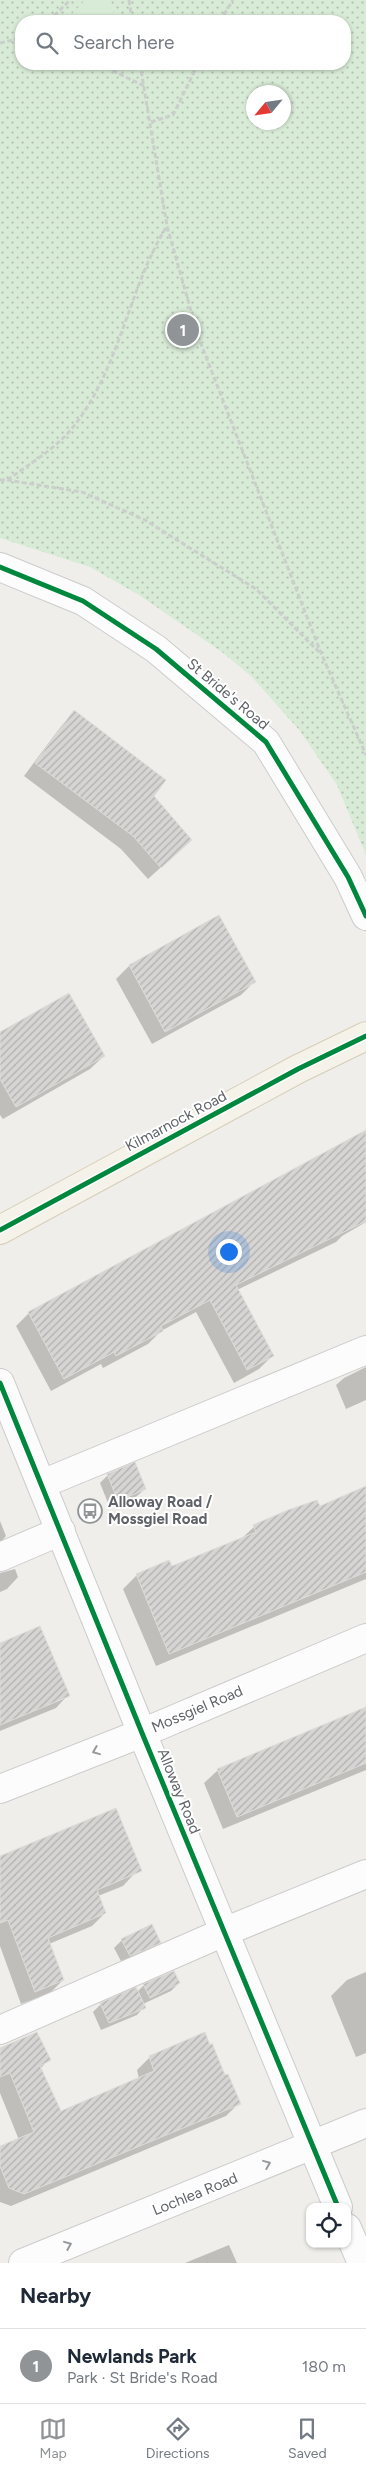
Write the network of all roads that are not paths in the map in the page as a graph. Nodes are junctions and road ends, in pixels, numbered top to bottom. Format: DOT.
graph roads {
  1 [pos="0,567"];
  2 [pos="366,916"];
  3 [pos="366,1036"];
  4 [pos="0,1230"];
  5 [pos="366,1350"];
  6 [pos="0,1384"];
  7 [pos="42,1484"];
  8 [pos="61,1531"];
  9 [pos="0,1557"];
  10 [pos="366,1638"];
  11 [pos="142,1733"];
  12 [pos="0,1789"];
  13 [pos="366,1874"];
  14 [pos="224,1932"];
  15 [pos="0,2030"];
  16 [pos="366,2123"];
  17 [pos="312,2146"];
  18 [pos="336,2203"];
  19 [pos="351,2237"];
  20 [pos="23,2263"];
  21 [pos="362,2263"];
  1 -- 2 [label="street, St Bride's Road"];
  3 -- 4 [label="main road, Kilmarnock Road"];
  5 -- 7 [label="street"];
  6 -- 7 [label="street, Alloway Road"];
  7 -- 8 [label="street, Alloway Road"];
  8 -- 9 [label="street"];
  8 -- 11 [label="street, Alloway Road"];
  10 -- 11 [label="street, Mossgiel Road"];
  11 -- 12 [label="street, Mossgiel Road, one-way"];
  11 -- 14 [label="street, Alloway Road"];
  13 -- 14 [label="street"];
  14 -- 15 [label="street"];
  14 -- 17 [label="street, Alloway Road"];
  16 -- 17 [label="street, Lochlea Road"];
  17 -- 18 [label="street, Alloway Road"];
  20 -- 17 [label="street, Lochlea Road, one-way"];
  19 -- 21 [label="street"];
}
